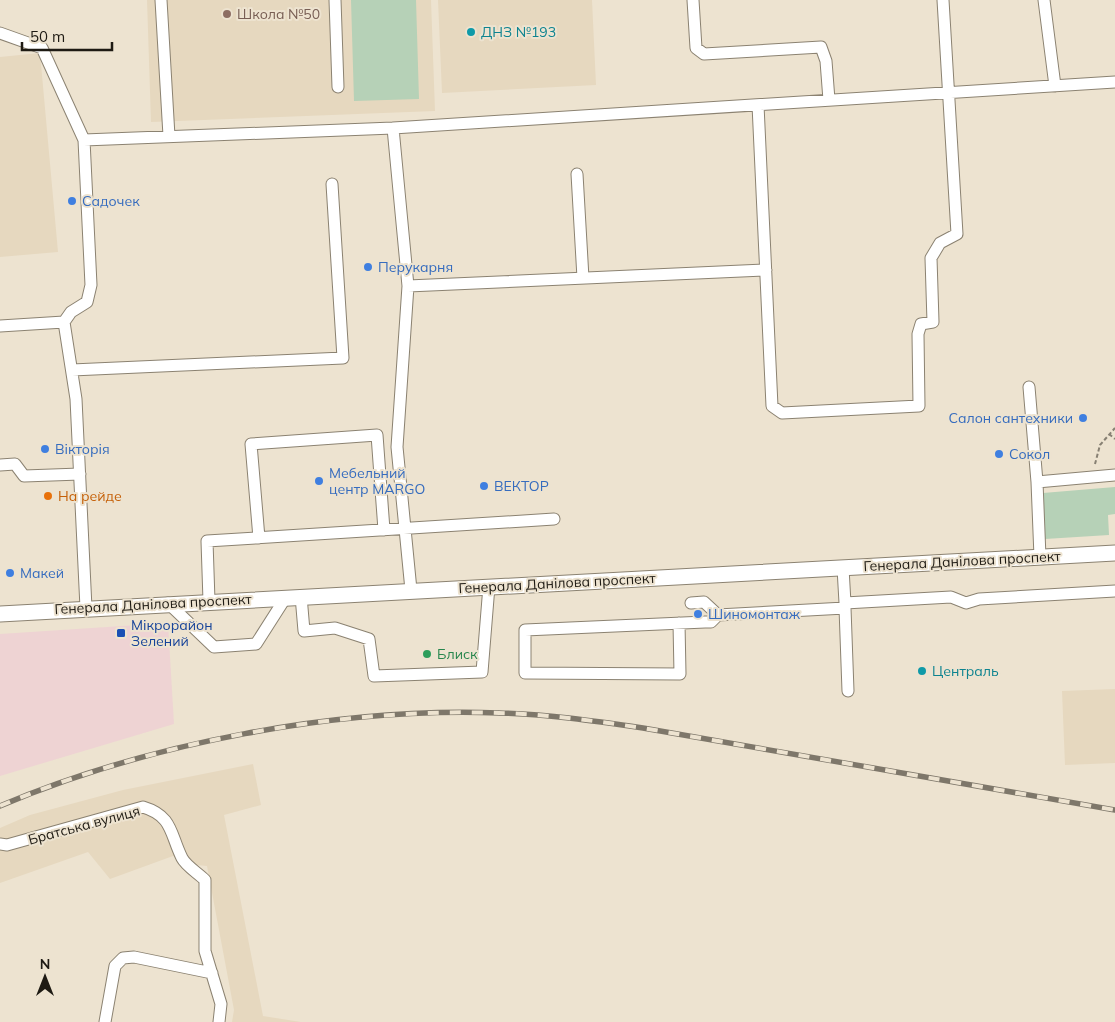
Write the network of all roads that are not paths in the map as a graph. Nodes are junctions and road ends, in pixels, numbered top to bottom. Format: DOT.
graph roads {
  1 [pos="160,0"];
  2 [pos="335,0"];
  3 [pos="693,0"];
  4 [pos="943,0"];
  5 [pos="1044,0"];
  6 [pos="0,33"];
  7 [pos="1115,82"];
  8 [pos="1055,86"];
  9 [pos="338,87"];
  10 [pos="949,93"];
  11 [pos="828,100"];
  12 [pos="758,105"];
  13 [pos="393,128"];
  14 [pos="169,136"];
  15 [pos="84,140"];
  16 [pos="577,174"];
  17 [pos="332,184"];
  18 [pos="766,270"];
  19 [pos="583,278"];
  20 [pos="408,286"];
  21 [pos="64,322"];
  22 [pos="0,326"];
  23 [pos="72,370"];
  24 [pos="1029,387"];
  25 [pos="0,465"];
  26 [pos="80,474"];
  27 [pos="1115,475"];
  28 [pos="1037,482"];
  29 [pos="554,519"];
  30 [pos="403,529"];
  31 [pos="384,530"];
  32 [pos="259,538"];
  33 [pos="1115,553"];
  34 [pos="1040,557"];
  35 [pos="843,568"];
  36 [pos="488,586"];
  37 [pos="410,590"];
  38 [pos="1115,591"];
  39 [pos="294,597"];
  40 [pos="209,601"];
  41 [pos="691,602"];
  42 [pos="168,603"];
  43 [pos="845,605"];
  44 [pos="86,608"];
  45 [pos="0,614"];
  46 [pos="718,615"];
  47 [pos="679,623"];
  48 [pos="848,691"];
  49 [pos="0,844"];
  50 [pos="212,973"];
  51 [pos="105,1022"];
  52 [pos="219,1022"];
  1 -- 14 [label="lane"];
  2 -- 9 [label="lane"];
  3 -- 11 [label="lane"];
  4 -- 10 [label="lane"];
  5 -- 8 [label="lane"];
  6 -- 15 [label="lane"];
  7 -- 8 [label="lane"];
  8 -- 10 [label="lane"];
  10 -- 11 [label="lane"];
  10 -- 18 [label="lane"];
  11 -- 12 [label="lane"];
  12 -- 13 [label="lane"];
  12 -- 18 [label="lane"];
  13 -- 14 [label="lane"];
  13 -- 20 [label="lane"];
  14 -- 15 [label="lane"];
  15 -- 21 [label="lane"];
  16 -- 19 [label="lane"];
  17 -- 23 [label="lane"];
  18 -- 19 [label="lane"];
  19 -- 20 [label="lane"];
  20 -- 30 [label="lane"];
  21 -- 22 [label="lane"];
  21 -- 23 [label="lane"];
  23 -- 26 [label="lane"];
  24 -- 28 [label="lane"];
  25 -- 26 [label="lane"];
  26 -- 44 [label="lane"];
  27 -- 28 [label="lane"];
  28 -- 34 [label="lane"];
  29 -- 30 [label="lane"];
  30 -- 31 [label="lane"];
  30 -- 37 [label="lane"];
  31 -- 32 [label="lane"];
  31 -- 32 [label="lane"];
  32 -- 40 [label="lane"];
  33 -- 34 [label="main road, Генерала Данілова проспект"];
  34 -- 35 [label="main road, Генерала Данілова проспект"];
  35 -- 36 [label="main road, Генерала Данілова проспект"];
  35 -- 43 [label="lane"];
  36 -- 37 [label="main road, Генерала Данілова проспект"];
  36 -- 39 [label="lane"];
  37 -- 39 [label="main road, Генерала Данілова проспект"];
  38 -- 43 [label="lane"];
  39 -- 40 [label="main road, Генерала Данілова проспект"];
  39 -- 42 [label="lane"];
  40 -- 42 [label="main road, Генерала Данілова проспект"];
  41 -- 46 [label="lane"];
  42 -- 44 [label="main road, Генерала Данілова проспект"];
  43 -- 46 [label="lane"];
  43 -- 48 [label="lane"];
  44 -- 45 [label="main road, Генерала Данілова проспект"];
  46 -- 47 [label="lane"];
  47 -- 47 [label="lane"];
  49 -- 50 [label="lane, Братська вулиця"];
  50 -- 51 [label="lane"];
  50 -- 52 [label="lane, Братська вулиця"];
}
